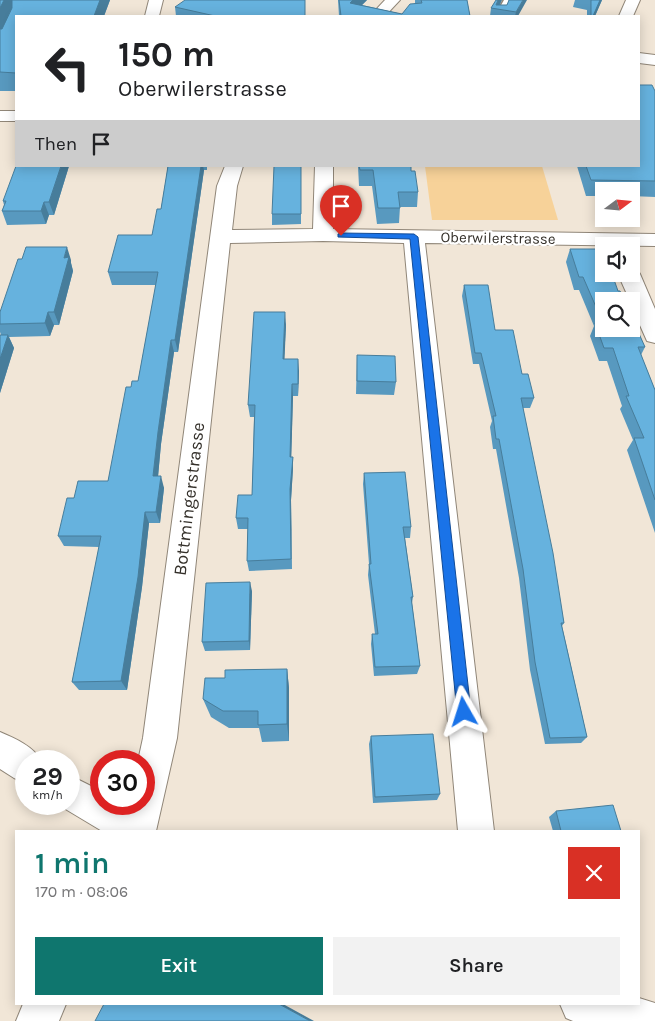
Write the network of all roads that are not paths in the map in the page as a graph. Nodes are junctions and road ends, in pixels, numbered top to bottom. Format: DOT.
graph roads {
  1 [pos="156,0"];
  2 [pos="508,0"];
  3 [pos="633,0"];
  4 [pos="384,9"];
  5 [pos="400,14"];
  6 [pos="152,15"];
  7 [pos="500,15"];
  8 [pos="626,15"];
  9 [pos="640,58"];
  10 [pos="655,60"];
  11 [pos="0,116"];
  12 [pos="15,116"];
  13 [pos="234,167"];
  14 [pos="324,167"];
  15 [pos="323,235"];
  16 [pos="221,237"];
  17 [pos="414,237"];
  18 [pos="655,240"];
  19 [pos="640,241"];
  20 [pos="595,242"];
  21 [pos="632,282"];
  22 [pos="655,335"];
  23 [pos="0,749"];
  24 [pos="15,759"];
  25 [pos="80,798"];
  26 [pos="134,830"];
  27 [pos="136,830"];
  28 [pos="476,830"];
  29 [pos="45,1005"];
  30 [pos="582,1005"];
  31 [pos="36,1021"];
  32 [pos="650,1021"];
  1 -- 6 [label="street"];
  2 -- 7 [label="lane"];
  3 -- 8 [label="street"];
  4 -- 5 [label="street"];
  9 -- 10 [label="street"];
  11 -- 12 [label="street"];
  13 -- 16 [label="street, Bottmingerstrasse"];
  14 -- 15 [label="street"];
  15 -- 16 [label="street, Oberwilerstrasse"];
  15 -- 17 [label="street, Oberwilerstrasse"];
  16 -- 27 [label="street, Bottmingerstrasse"];
  17 -- 20 [label="street, Oberwilerstrasse"];
  17 -- 28 [label="street"];
  18 -- 19 [label="street, Oberwilerstrasse"];
  21 -- 22 [label="street"];
  23 -- 24 [label="street"];
  25 -- 26 [label="street"];
  29 -- 31 [label="street"];
  30 -- 32 [label="street"];
}
